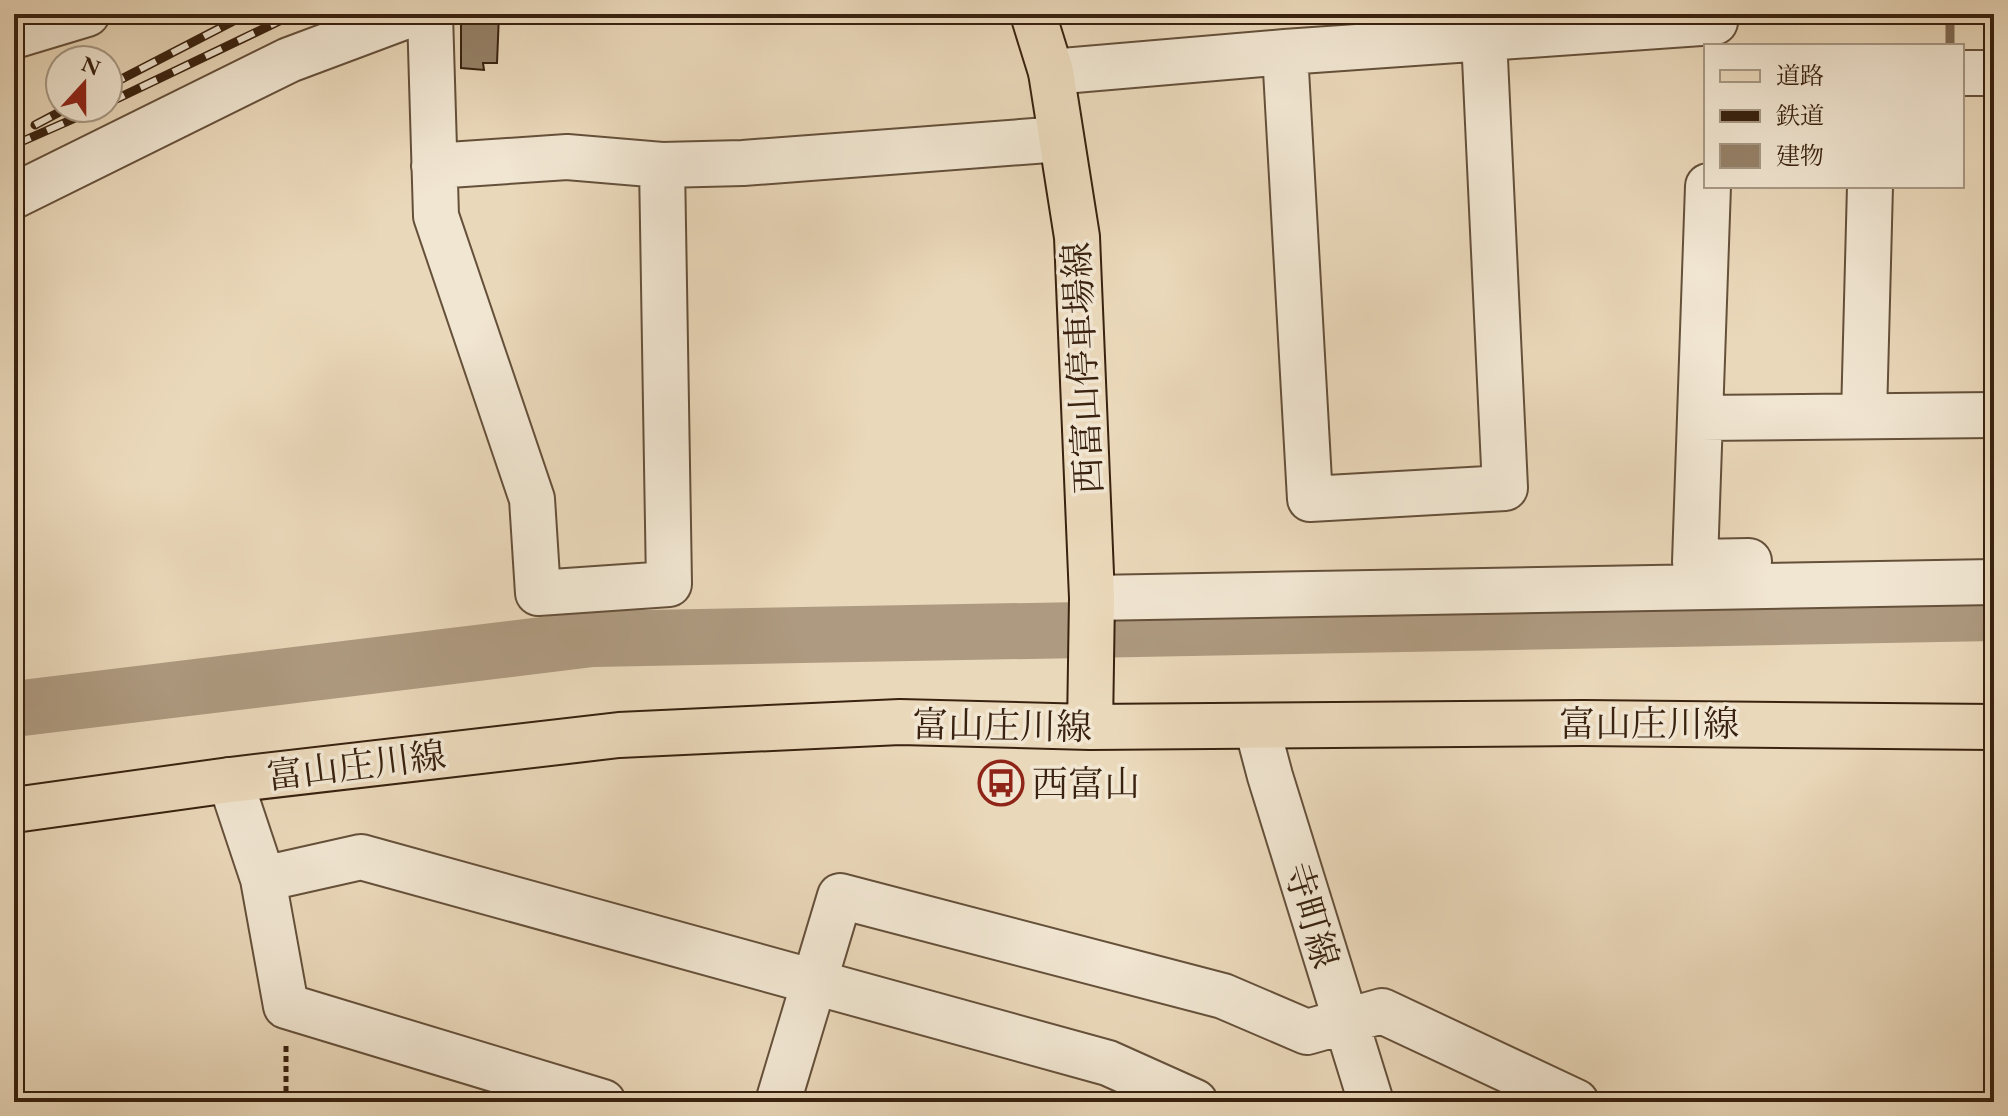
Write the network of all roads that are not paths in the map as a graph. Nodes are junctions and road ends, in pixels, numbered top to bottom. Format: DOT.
graph roads {
  1 [pos="87,14"];
  2 [pos="412,14"];
  3 [pos="430,14"];
  4 [pos="1033,14"];
  5 [pos="1715,27"];
  6 [pos="14,36"];
  7 [pos="1484,37"];
  8 [pos="1285,52"];
  9 [pos="1051,72"];
  10 [pos="1964,73"];
  11 [pos="1994,73"];
  12 [pos="1061,139"];
  13 [pos="662,165"];
  14 [pos="434,166"];
  15 [pos="1708,188"];
  16 [pos="1870,188"];
  17 [pos="14,196"];
  18 [pos="1994,415"];
  19 [pos="1864,416"];
  20 [pos="1701,418"];
  21 [pos="1994,559"];
  22 [pos="1994,582"];
  23 [pos="1092,598"];
  24 [pos="1090,727"];
  25 [pos="1257,727"];
  26 [pos="1994,727"];
  27 [pos="230,780"];
  28 [pos="14,810"];
  29 [pos="263,879"];
  30 [pos="815,982"];
  31 [pos="1344,1020"];
  32 [pos="603,1102"];
  33 [pos="778,1102"];
  34 [pos="1195,1102"];
  35 [pos="1371,1102"];
  36 [pos="1576,1102"];
  1 -- 6 [label="street"];
  2 -- 17 [label="street"];
  3 -- 14 [label="street"];
  4 -- 9 [label="main road, 西富山停車場線"];
  5 -- 7 [label="street"];
  7 -- 8 [label="street"];
  7 -- 8 [label="street"];
  8 -- 9 [label="street"];
  9 -- 12 [label="main road, 西富山停車場線"];
  10 -- 11 [label="street"];
  12 -- 13 [label="street"];
  12 -- 23 [label="main road, 西富山停車場線"];
  13 -- 14 [label="street"];
  13 -- 14 [label="street"];
  15 -- 20 [label="street"];
  16 -- 19 [label="street"];
  18 -- 19 [label="street"];
  19 -- 20 [label="street"];
  20 -- 21 [label="street"];
  22 -- 23 [label="street"];
  23 -- 24 [label="main road, 西富山停車場線"];
  24 -- 25 [label="main road, 富山庄川線"];
  24 -- 27 [label="main road, 富山庄川線"];
  25 -- 26 [label="main road, 富山庄川線"];
  25 -- 31 [label="street, 寺町線"];
  27 -- 28 [label="main road, 富山庄川線"];
  27 -- 29 [label="street"];
  29 -- 30 [label="street"];
  29 -- 32 [label="street"];
  30 -- 31 [label="street"];
  30 -- 33 [label="street"];
  30 -- 34 [label="street"];
  31 -- 35 [label="street, 寺町線"];
  31 -- 36 [label="street"];
}
